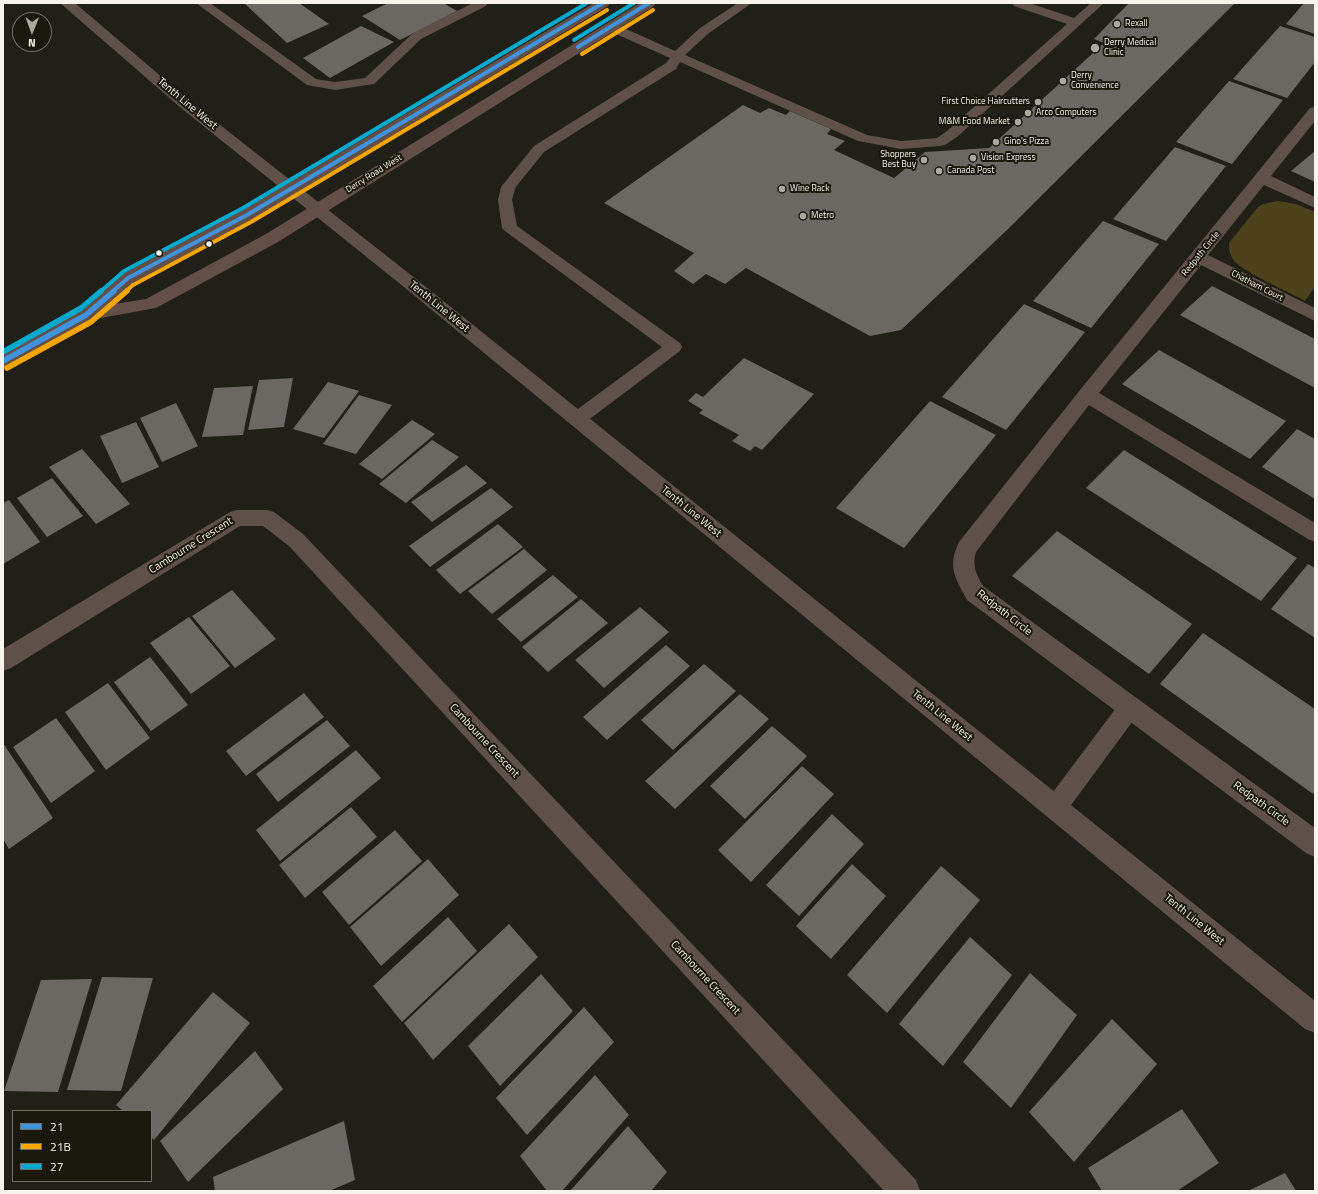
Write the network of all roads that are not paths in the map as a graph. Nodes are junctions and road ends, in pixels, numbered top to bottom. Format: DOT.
graph roads {
  1 [pos="68,3"];
  2 [pos="202,3"];
  3 [pos="482,3"];
  4 [pos="603,3"];
  5 [pos="649,3"];
  6 [pos="746,3"];
  7 [pos="1018,3"];
  8 [pos="1098,3"];
  9 [pos="1075,23"];
  10 [pos="611,27"];
  11 [pos="677,56"];
  12 [pos="1315,111"];
  13 [pos="1262,178"];
  14 [pos="291,188"];
  15 [pos="1315,203"];
  16 [pos="318,209"];
  17 [pos="1198,257"];
  18 [pos="86,315"];
  19 [pos="1315,315"];
  20 [pos="3,361"];
  21 [pos="1087,395"];
  22 [pos="577,419"];
  23 [pos="1315,533"];
  24 [pos="3,661"];
  25 [pos="1130,707"];
  26 [pos="1055,808"];
  27 [pos="1315,844"];
  28 [pos="1315,1019"];
  29 [pos="905,1191"];
  1 -- 14 [label="street, Tenth Line West"];
  2 -- 3 [label="lane"];
  4 -- 14 [label="main road, Derry Road West"];
  5 -- 10 [label="main road, Derry Road West"];
  6 -- 11 [label="lane"];
  7 -- 9 [label="lane"];
  8 -- 9 [label="lane"];
  9 -- 11 [label="lane"];
  10 -- 11 [label="lane"];
  10 -- 16 [label="main road, Derry Road West"];
  11 -- 22 [label="lane"];
  12 -- 13 [label="street, Redpath Circle"];
  13 -- 15 [label="street"];
  13 -- 17 [label="street, Redpath Circle"];
  14 -- 16 [label="street, Tenth Line West"];
  14 -- 18 [label="main road, Derry Road West"];
  16 -- 18 [label="main road, Derry Road West"];
  16 -- 22 [label="street, Tenth Line West"];
  17 -- 19 [label="street, Chatham Court"];
  17 -- 21 [label="street, Redpath Circle"];
  18 -- 20 [label="main road, Derry Road West"];
  21 -- 23 [label="street"];
  21 -- 25 [label="street, Redpath Circle"];
  22 -- 26 [label="street, Tenth Line West"];
  24 -- 29 [label="street, Cambourne Crescent"];
  25 -- 26 [label="lane"];
  25 -- 27 [label="street, Redpath Circle"];
  26 -- 28 [label="street, Tenth Line West"];
}
